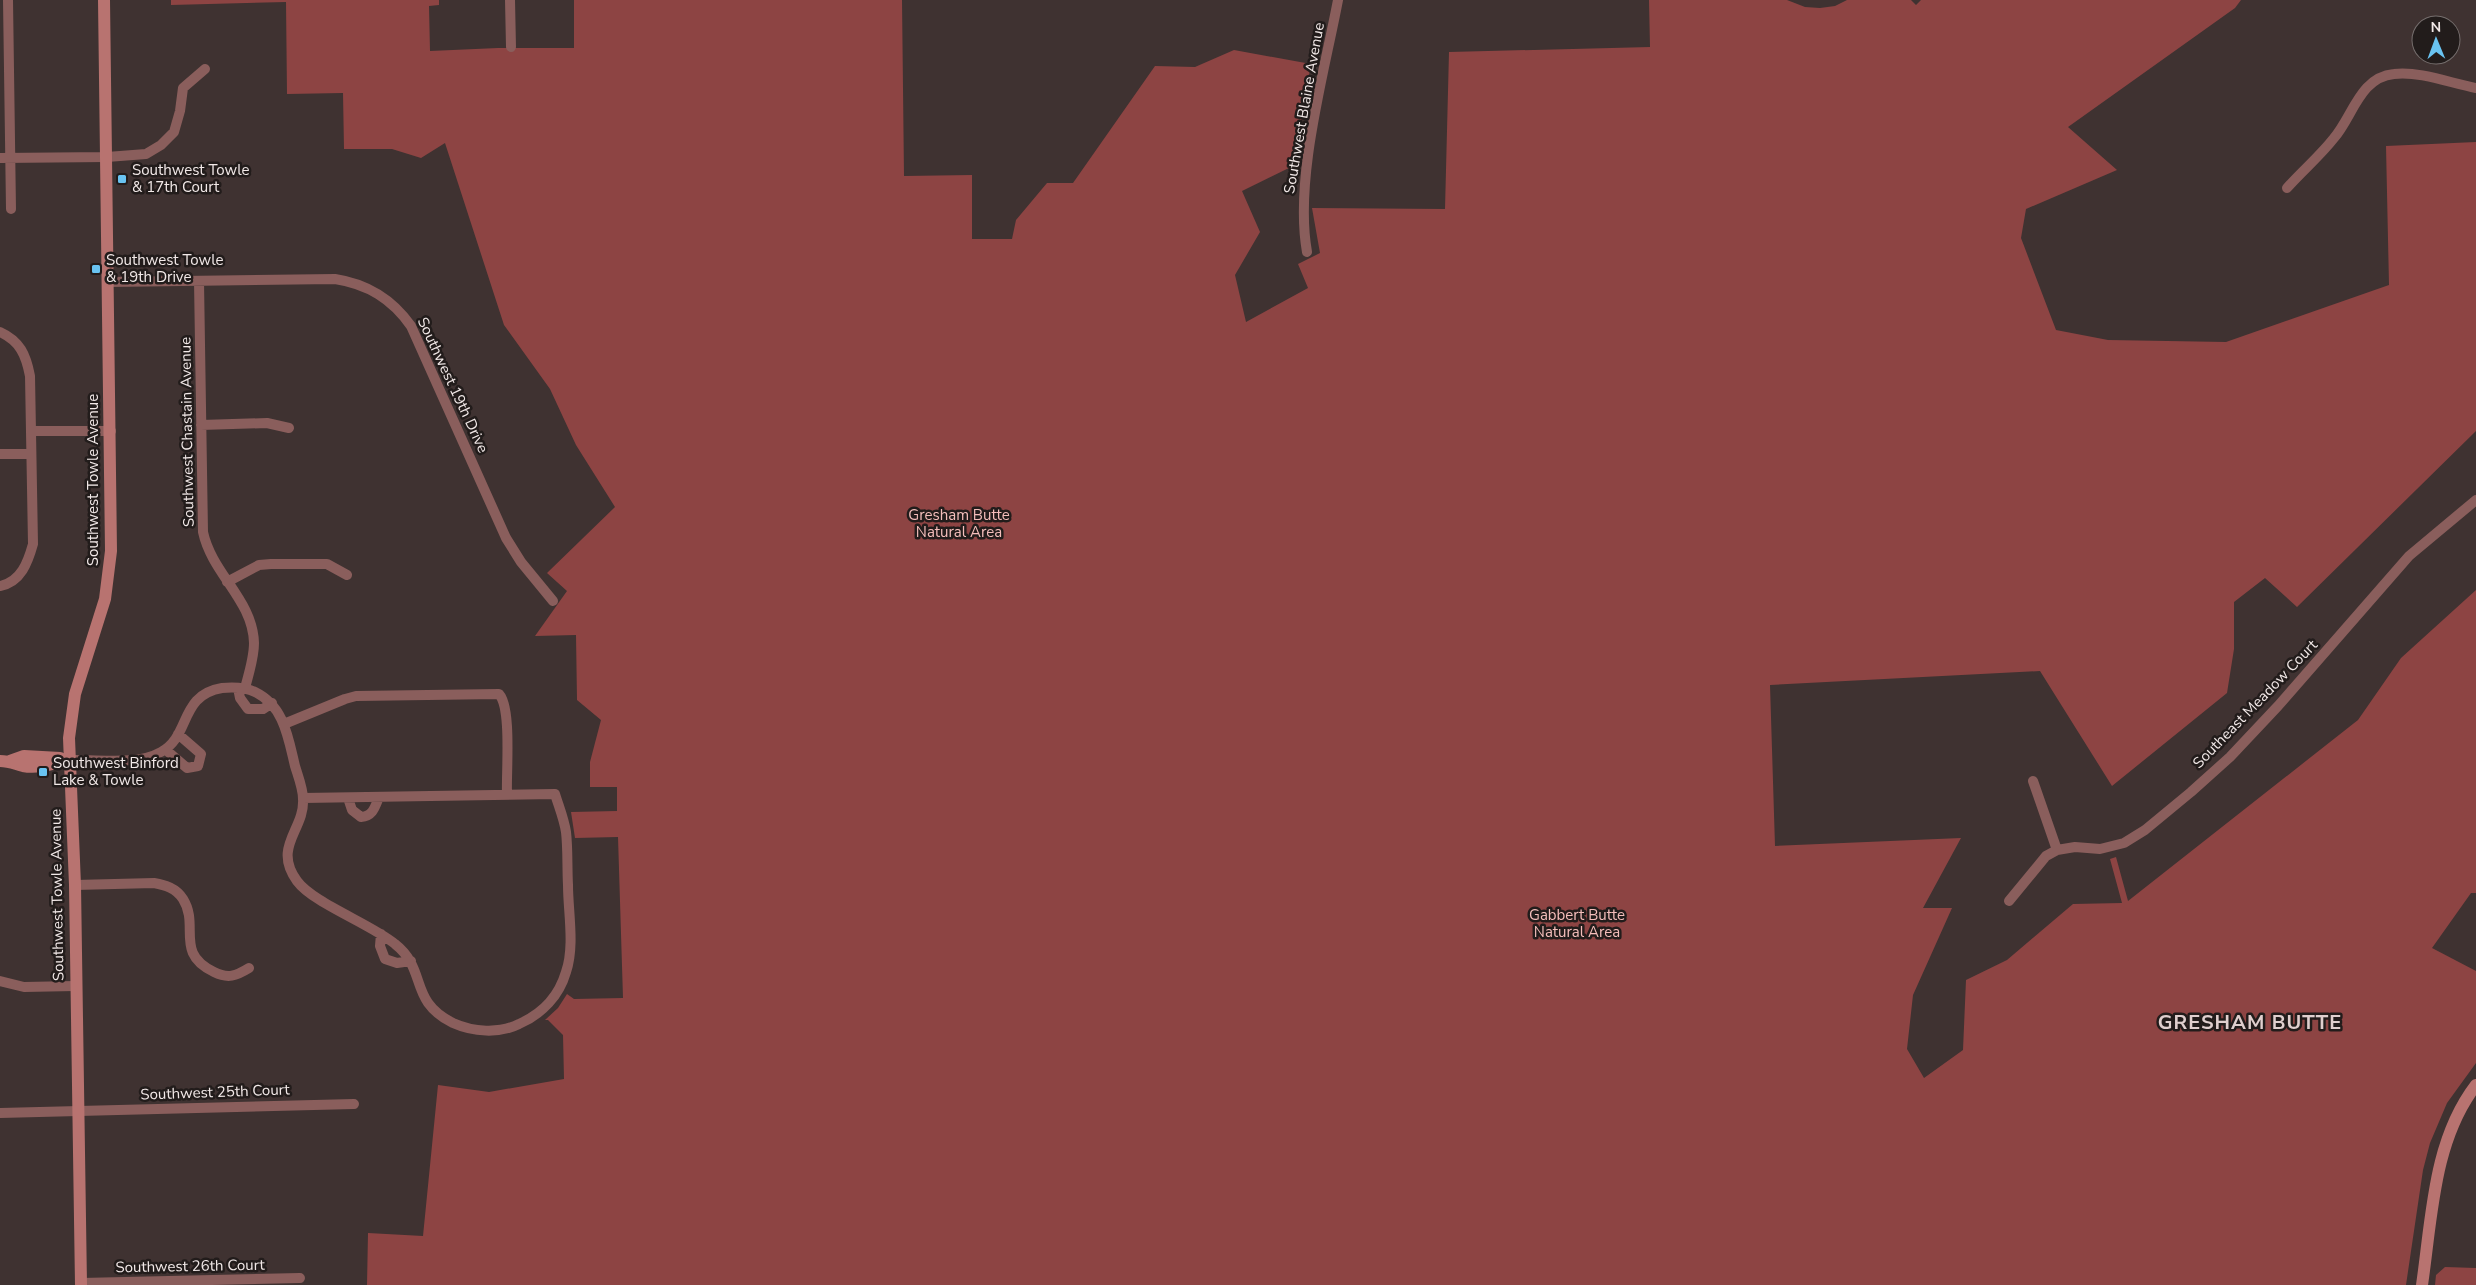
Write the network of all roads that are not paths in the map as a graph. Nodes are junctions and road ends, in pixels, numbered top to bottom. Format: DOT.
graph roads {
  1 [pos="8,0"];
  2 [pos="104,0"];
  3 [pos="510,0"];
  4 [pos="1338,0"];
  5 [pos="511,47"];
  6 [pos="205,69"];
  7 [pos="4,81"];
  8 [pos="2476,88"];
  9 [pos="107,157"];
  10 [pos="4,158"];
  11 [pos="2286,188"];
  12 [pos="11,209"];
  13 [pos="1307,252"];
  14 [pos="199,280"];
  15 [pos="108,282"];
  16 [pos="0,332"];
  17 [pos="201,425"];
  18 [pos="289,428"];
  19 [pos="111,430"];
  20 [pos="31,431"];
  21 [pos="0,454"];
  22 [pos="31,454"];
  23 [pos="2476,500"];
  24 [pos="347,575"];
  25 [pos="227,582"];
  26 [pos="0,586"];
  27 [pos="553,601"];
  28 [pos="241,688"];
  29 [pos="272,704"];
  30 [pos="284,724"];
  31 [pos="178,734"];
  32 [pos="166,750"];
  33 [pos="70,760"];
  34 [pos="5,761"];
  35 [pos="2033,781"];
  36 [pos="507,795"];
  37 [pos="379,797"];
  38 [pos="303,798"];
  39 [pos="348,798"];
  40 [pos="2057,850"];
  41 [pos="75,884"];
  42 [pos="2009,901"];
  43 [pos="381,934"];
  44 [pos="411,961"];
  45 [pos="249,968"];
  46 [pos="0,981"];
  47 [pos="76,986"];
  48 [pos="2476,1085"];
  49 [pos="354,1104"];
  50 [pos="78,1112"];
  51 [pos="0,1113"];
  52 [pos="300,1278"];
  53 [pos="80,1284"];
  54 [pos="2422,1285"];
  1 -- 7 [label="street"];
  2 -- 9 [label="main road, Southwest Towle Avenue"];
  3 -- 5 [label="street"];
  4 -- 13 [label="street, Southwest Blaine Avenue"];
  6 -- 9 [label="street"];
  7 -- 10 [label="street"];
  8 -- 11 [label="street"];
  9 -- 10 [label="street"];
  9 -- 15 [label="main road, Southwest Towle Avenue"];
  10 -- 12 [label="street"];
  14 -- 15 [label="street, Southwest 19th Drive"];
  14 -- 17 [label="street, Southwest Chastain Avenue"];
  14 -- 27 [label="street, Southwest 19th Drive"];
  15 -- 19 [label="main road, Southwest Towle Avenue"];
  16 -- 20 [label="street"];
  17 -- 18 [label="street"];
  17 -- 25 [label="street, Southwest Chastain Avenue"];
  19 -- 20 [label="street"];
  19 -- 33 [label="main road, Southwest Towle Avenue"];
  20 -- 22 [label="street"];
  21 -- 22 [label="street"];
  22 -- 26 [label="street"];
  23 -- 40 [label="street, Southeast Meadow Court"];
  24 -- 25 [label="street"];
  25 -- 28 [label="street, Southwest Chastain Avenue"];
  28 -- 29 [label="street"];
  28 -- 29 [label="street"];
  28 -- 31 [label="street"];
  29 -- 30 [label="street"];
  30 -- 36 [label="street"];
  30 -- 38 [label="street"];
  31 -- 32 [label="street"];
  31 -- 32 [label="street"];
  32 -- 33 [label="street"];
  33 -- 34 [label="main road"];
  33 -- 41 [label="main road, Southwest Towle Avenue"];
  35 -- 40 [label="street"];
  36 -- 37 [label="street"];
  36 -- 44 [label="street"];
  37 -- 39 [label="street"];
  37 -- 39 [label="street"];
  38 -- 39 [label="street"];
  38 -- 43 [label="street"];
  40 -- 42 [label="street"];
  41 -- 45 [label="street"];
  41 -- 47 [label="main road, Southwest Towle Avenue"];
  43 -- 44 [label="street"];
  43 -- 44 [label="street"];
  46 -- 47 [label="street"];
  47 -- 50 [label="main road, Southwest Towle Avenue"];
  48 -- 54 [label="main road"];
  49 -- 50 [label="street, Southwest 25th Court"];
  50 -- 51 [label="street, Southwest 25th Court"];
  50 -- 53 [label="main road, Southwest Towle Avenue"];
  52 -- 53 [label="street, Southwest 26th Court"];
}
